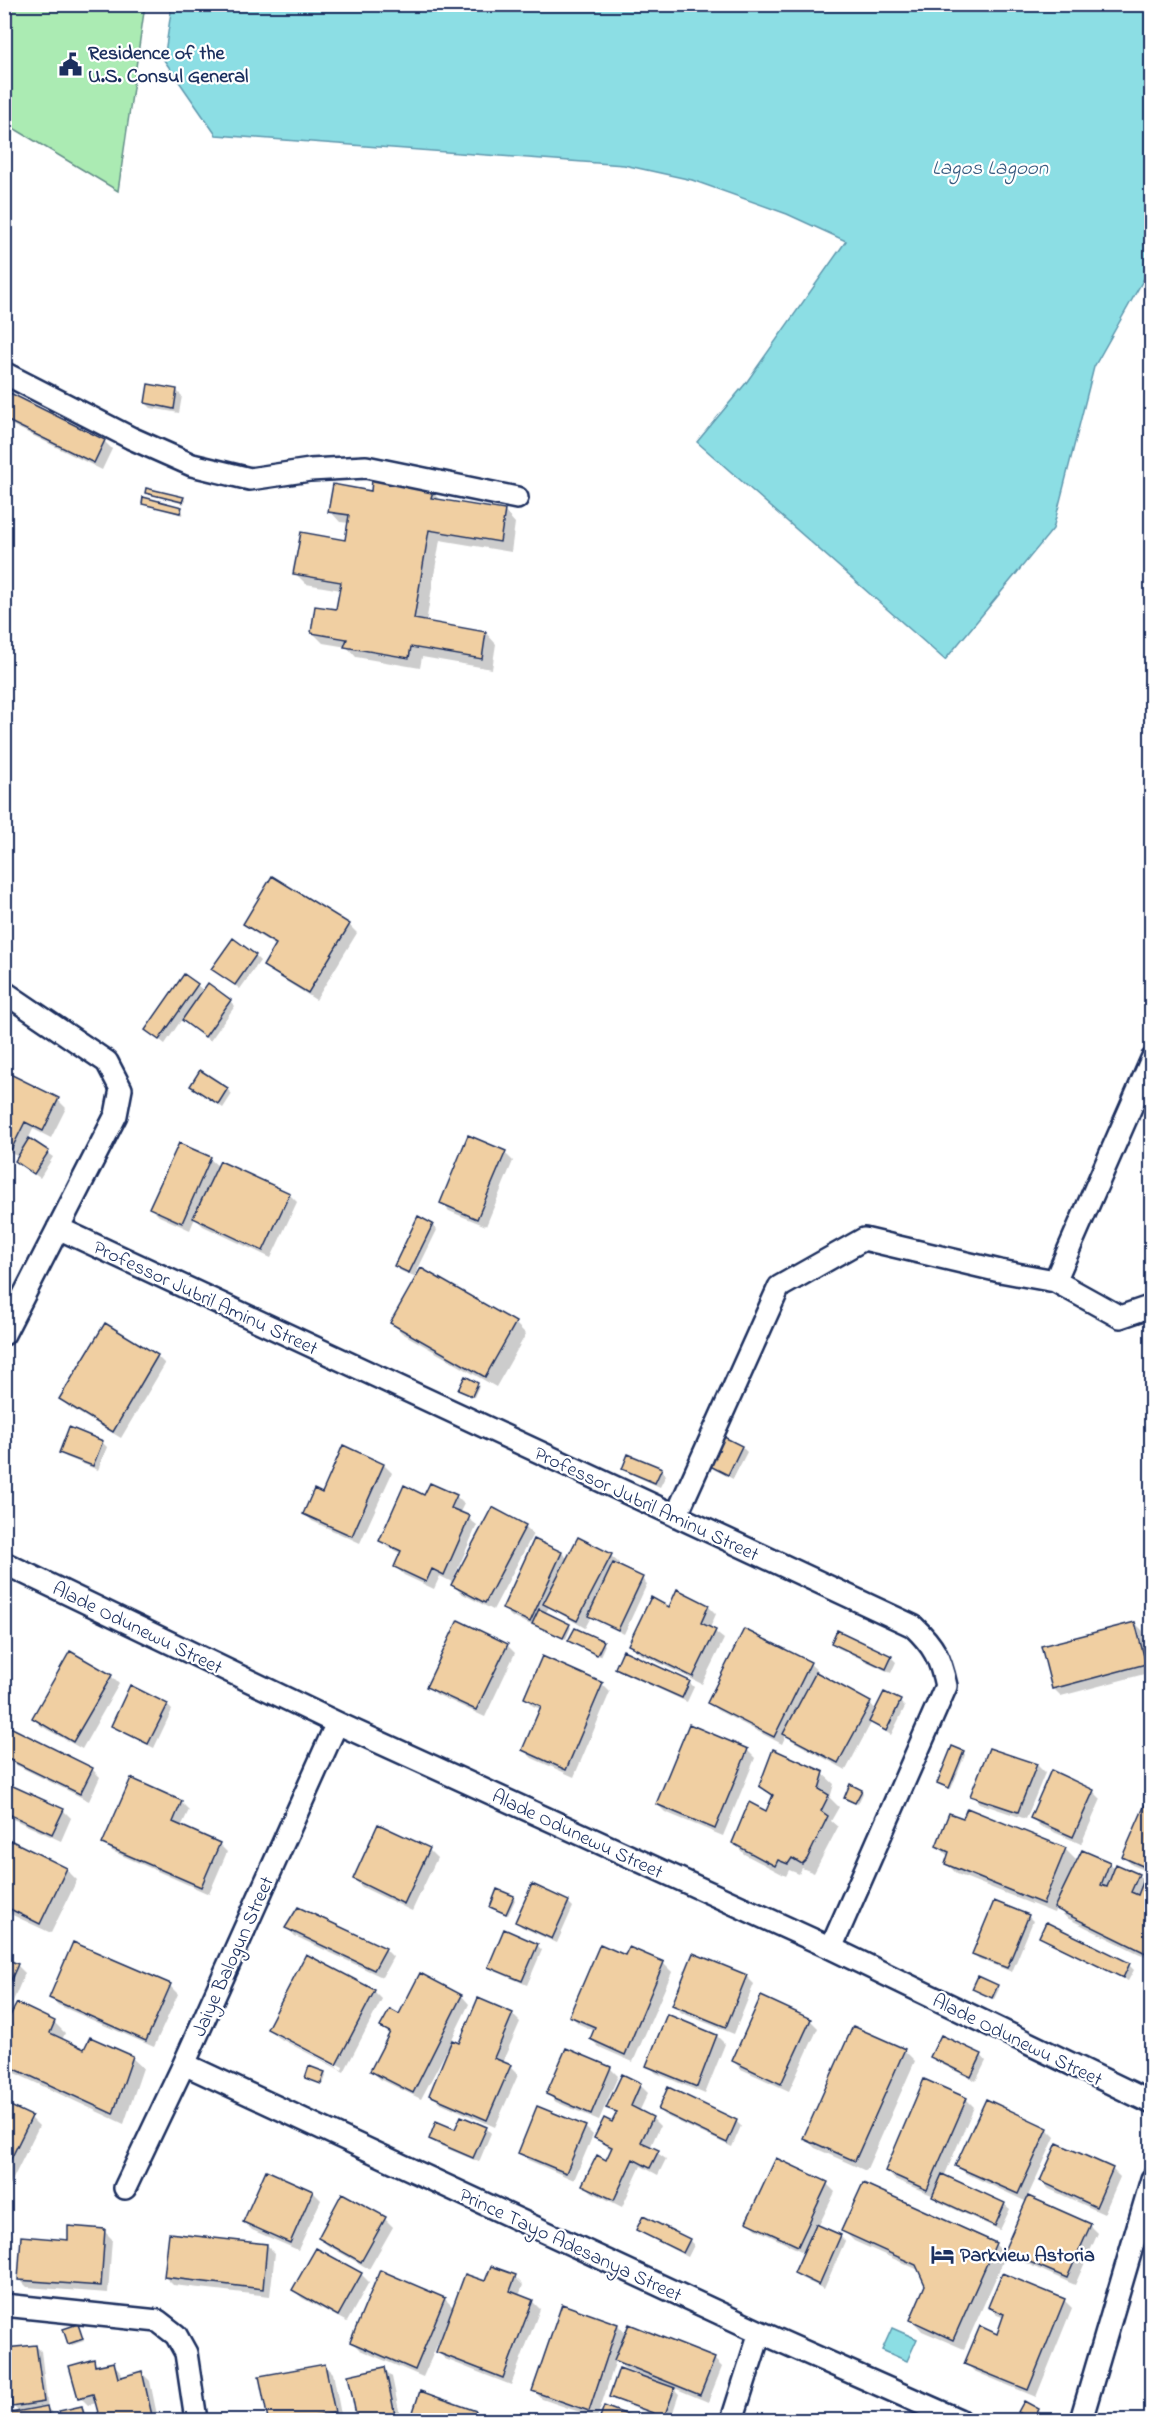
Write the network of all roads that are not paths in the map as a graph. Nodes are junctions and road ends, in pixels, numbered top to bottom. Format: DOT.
graph roads {
  1 [pos="4,374"];
  2 [pos="517,498"];
  3 [pos="4,992"];
  4 [pos="1152,1059"];
  5 [pos="58,1228"];
  6 [pos="1055,1281"];
  7 [pos="1152,1306"];
  8 [pos="4,1334"];
  9 [pos="676,1516"];
  10 [pos="4,1563"];
  11 [pos="337,1723"];
  12 [pos="831,1948"];
  13 [pos="184,2064"];
  14 [pos="1152,2103"];
  15 [pos="1152,2179"];
  16 [pos="125,2188"];
  17 [pos="4,2305"];
  18 [pos="760,2332"];
  19 [pos="196,2421"];
  20 [pos="732,2421"];
  21 [pos="959,2421"];
  22 [pos="1081,2421"];
  1 -- 2 [label="street"];
  3 -- 5 [label="street"];
  4 -- 6 [label="street"];
  5 -- 8 [label="street"];
  5 -- 9 [label="street, Professor Jubril Aminu Street"];
  6 -- 7 [label="street"];
  6 -- 9 [label="street"];
  9 -- 12 [label="street, Professor Jubril Aminu Street"];
  10 -- 11 [label="street, Alade Odunewu Street"];
  11 -- 12 [label="street, Alade Odunewu Street"];
  11 -- 13 [label="street, Jaiye Balogun Street"];
  12 -- 14 [label="street, Alade Odunewu Street"];
  13 -- 16 [label="street, Jaiye Balogun Street"];
  13 -- 18 [label="street, Prince Tayo Adesanya Street"];
  15 -- 22 [label="street"];
  17 -- 19 [label="street"];
  18 -- 20 [label="street"];
  18 -- 21 [label="street, Prince Tayo Adesanya Street"];
}
